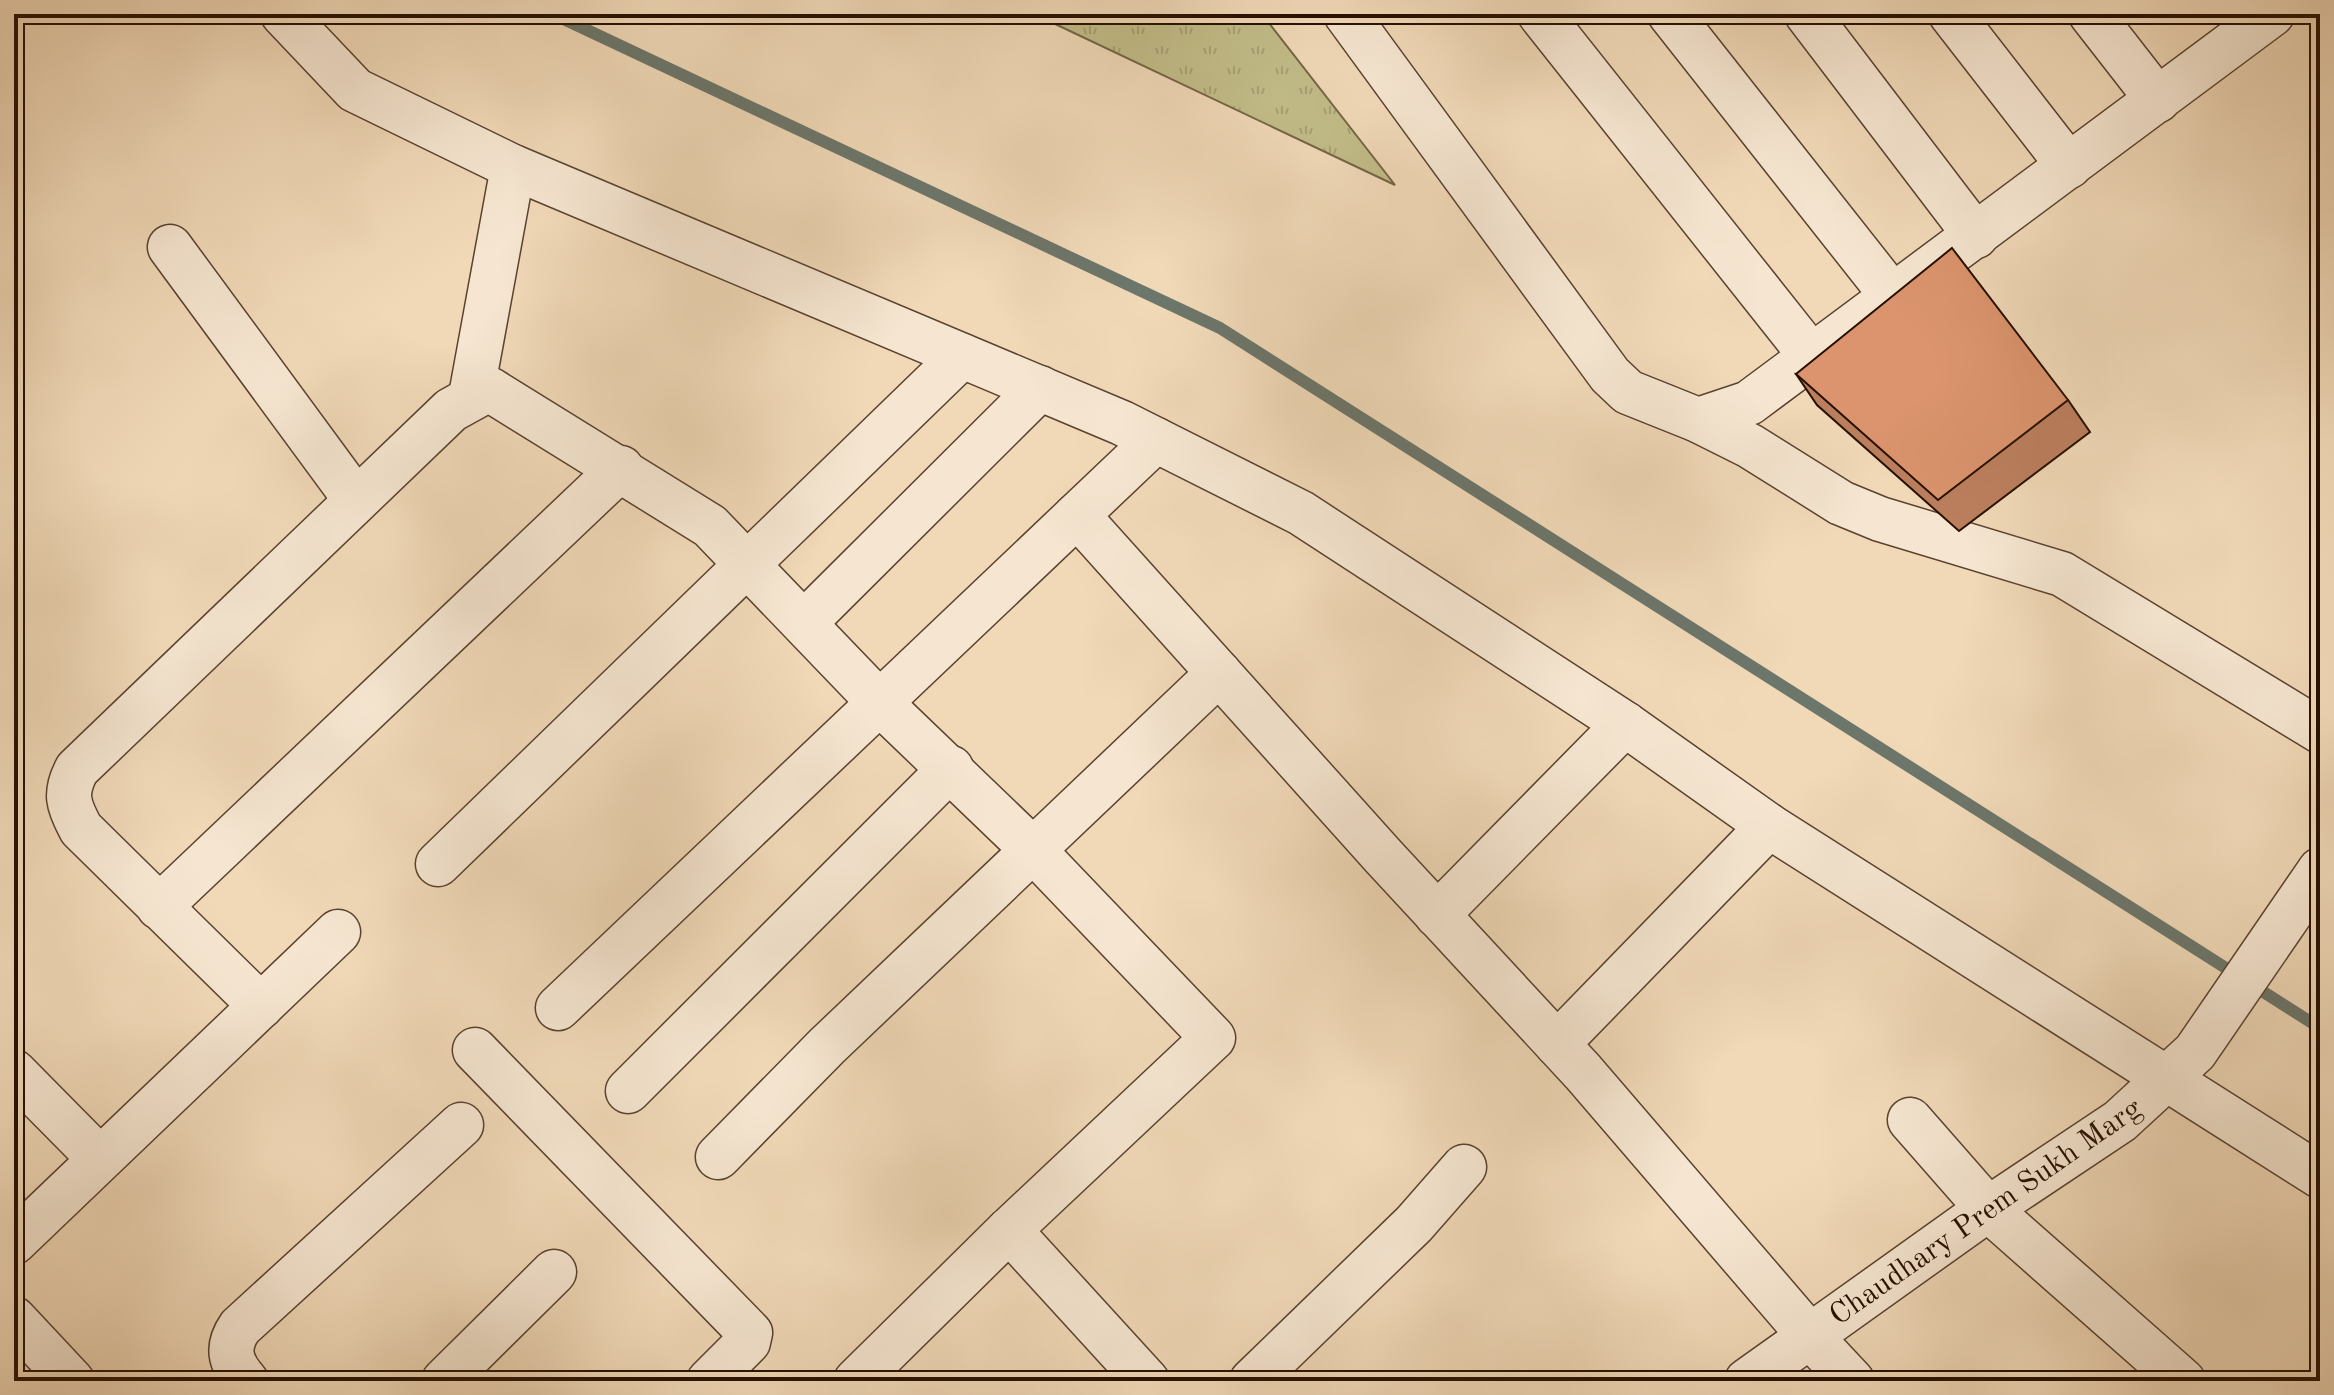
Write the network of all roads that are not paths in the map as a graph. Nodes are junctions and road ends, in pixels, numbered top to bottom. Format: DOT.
graph roads {
  1 [pos="283,14"];
  2 [pos="1540,14"];
  3 [pos="1670,14"];
  4 [pos="1807,14"];
  5 [pos="1951,14"];
  6 [pos="2091,14"];
  7 [pos="1357,18"];
  8 [pos="2250,20"];
  9 [pos="2158,100"];
  10 [pos="2069,166"];
  11 [pos="513,167"];
  12 [pos="1976,236"];
  13 [pos="170,247"];
  14 [pos="1894,298"];
  15 [pos="962,356"];
  16 [pos="1812,357"];
  17 [pos="1040,388"];
  18 [pos="471,396"];
  19 [pos="1698,420"];
  20 [pos="1156,440"];
  21 [pos="621,468"];
  22 [pos="356,500"];
  23 [pos="1077,515"];
  24 [pos="748,564"];
  25 [pos="805,622"];
  26 [pos="1219,673"];
  27 [pos="880,703"];
  28 [pos="1625,724"];
  29 [pos="2320,731"];
  30 [pos="951,768"];
  31 [pos="1769,826"];
  32 [pos="1033,850"];
  33 [pos="438,864"];
  34 [pos="2320,870"];
  35 [pos="159,907"];
  36 [pos="1437,915"];
  37 [pos="338,932"];
  38 [pos="261,1006"];
  39 [pos="558,1008"];
  40 [pos="1557,1044"];
  41 [pos="475,1050"];
  42 [pos="2180,1065"];
  43 [pos="14,1072"];
  44 [pos="628,1091"];
  45 [pos="1910,1120"];
  46 [pos="461,1125"];
  47 [pos="718,1157"];
  48 [pos="100,1159"];
  49 [pos="1464,1167"];
  50 [pos="2320,1176"];
  51 [pos="1988,1209"];
  52 [pos="1009,1230"];
  53 [pos="14,1242"];
  54 [pos="554,1272"];
  55 [pos="14,1319"];
  56 [pos="1809,1335"];
  57 [pos="1140,1379"];
  58 [pos="72,1381"];
  59 [pos="246,1381"];
  60 [pos="444,1381"];
  61 [pos="709,1381"];
  62 [pos="856,1381"];
  63 [pos="1252,1381"];
  64 [pos="1747,1381"];
  65 [pos="1852,1381"];
  66 [pos="2183,1381"];
  1 -- 11 [label="street"];
  2 -- 16 [label="street"];
  3 -- 14 [label="street"];
  4 -- 12 [label="street"];
  5 -- 10 [label="street"];
  6 -- 9 [label="street"];
  7 -- 19 [label="street"];
  8 -- 9 [label="street"];
  9 -- 10 [label="street"];
  10 -- 12 [label="street"];
  11 -- 15 [label="street"];
  11 -- 18 [label="street"];
  12 -- 14 [label="street"];
  13 -- 22 [label="street"];
  14 -- 16 [label="street"];
  15 -- 17 [label="street"];
  15 -- 24 [label="street"];
  16 -- 19 [label="street"];
  17 -- 20 [label="street"];
  17 -- 25 [label="street"];
  18 -- 21 [label="street"];
  18 -- 22 [label="street"];
  19 -- 29 [label="street"];
  20 -- 23 [label="street"];
  20 -- 28 [label="street"];
  21 -- 24 [label="street"];
  21 -- 35 [label="street"];
  22 -- 35 [label="street"];
  23 -- 26 [label="street"];
  23 -- 27 [label="street"];
  24 -- 25 [label="street"];
  24 -- 33 [label="street"];
  25 -- 27 [label="street"];
  26 -- 32 [label="street"];
  26 -- 36 [label="street"];
  27 -- 30 [label="street"];
  27 -- 39 [label="street"];
  28 -- 31 [label="street"];
  28 -- 36 [label="street"];
  30 -- 32 [label="street"];
  30 -- 44 [label="street"];
  31 -- 40 [label="street"];
  31 -- 42 [label="street"];
  32 -- 47 [label="street"];
  32 -- 52 [label="street"];
  34 -- 42 [label="street, Chaudhary Prem Sukh Marg"];
  35 -- 38 [label="street"];
  36 -- 40 [label="street"];
  37 -- 38 [label="street"];
  38 -- 48 [label="street"];
  40 -- 56 [label="street"];
  41 -- 61 [label="street"];
  42 -- 50 [label="street"];
  42 -- 51 [label="street, Chaudhary Prem Sukh Marg"];
  43 -- 48 [label="street"];
  45 -- 51 [label="street"];
  46 -- 59 [label="street"];
  48 -- 53 [label="street"];
  49 -- 63 [label="street"];
  51 -- 56 [label="street, Chaudhary Prem Sukh Marg"];
  51 -- 66 [label="street"];
  52 -- 57 [label="street"];
  52 -- 62 [label="street"];
  54 -- 60 [label="street"];
  55 -- 58 [label="street"];
  56 -- 64 [label="street, Chaudhary Prem Sukh Marg"];
  56 -- 65 [label="street"];
}
